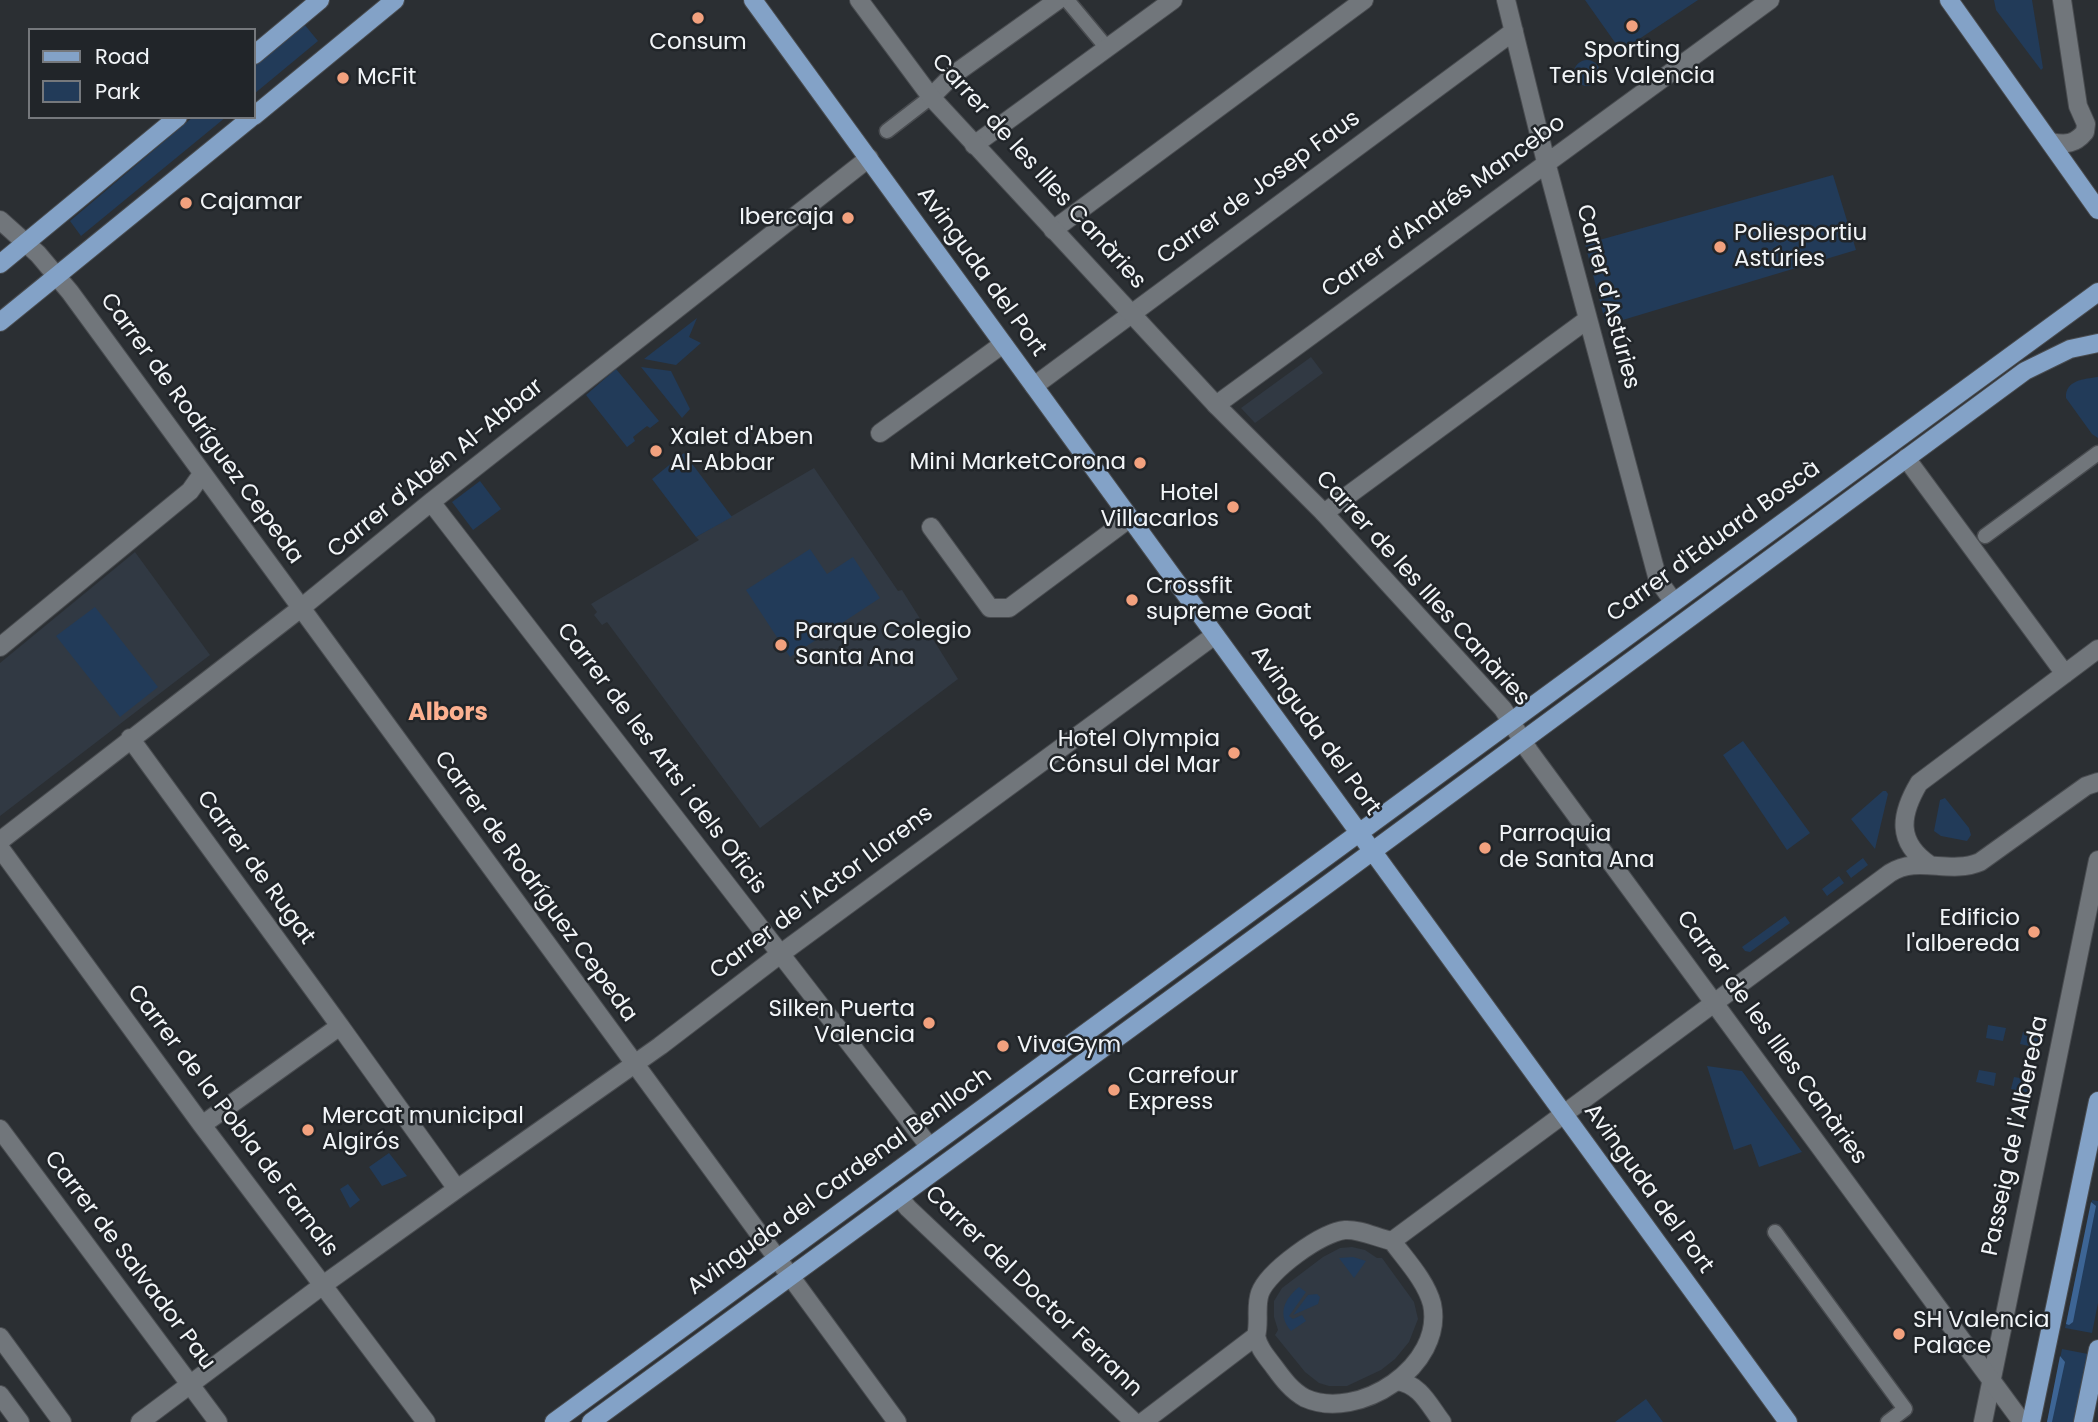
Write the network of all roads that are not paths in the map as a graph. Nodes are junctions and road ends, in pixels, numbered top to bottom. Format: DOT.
graph roads {
  1 [pos="320,0"];
  2 [pos="395,0"];
  3 [pos="753,0"];
  4 [pos="859,0"];
  5 [pos="1058,0"];
  6 [pos="1067,0"];
  7 [pos="1173,0"];
  8 [pos="1364,0"];
  9 [pos="1506,0"];
  10 [pos="1770,0"];
  11 [pos="2062,0"];
  12 [pos="1951,1"];
  13 [pos="1514,31"];
  14 [pos="1107,48"];
  15 [pos="256,53"];
  16 [pos="931,97"];
  17 [pos="256,115"];
  18 [pos="176,119"];
  19 [pos="251,119"];
  20 [pos="2092,128"];
  21 [pos="887,131"];
  22 [pos="2051,142"];
  23 [pos="974,145"];
  24 [pos="869,158"];
  25 [pos="1545,162"];
  26 [pos="2098,210"];
  27 [pos="0,220"];
  28 [pos="1053,230"];
  29 [pos="26,243"];
  30 [pos="0,264"];
  31 [pos="56,275"];
  32 [pos="2098,292"];
  33 [pos="1132,312"];
  34 [pos="1588,319"];
  35 [pos="0,322"];
  36 [pos="2098,343"];
  37 [pos="1003,344"];
  38 [pos="1034,386"];
  39 [pos="1216,405"];
  40 [pos="880,433"];
  41 [pos="2098,453"];
  42 [pos="1906,458"];
  43 [pos="202,474"];
  44 [pos="431,502"];
  45 [pos="1324,513"];
  46 [pos="1130,518"];
  47 [pos="931,527"];
  48 [pos="1985,536"];
  49 [pos="1673,601"];
  50 [pos="302,608"];
  51 [pos="1215,635"];
  52 [pos="0,647"];
  53 [pos="2098,649"];
  54 [pos="2065,674"];
  55 [pos="1511,721"];
  56 [pos="130,738"];
  57 [pos="1523,740"];
  58 [pos="2094,781"];
  59 [pos="1359,834"];
  60 [pos="0,841"];
  61 [pos="0,848"];
  62 [pos="1373,850"];
  63 [pos="2098,860"];
  64 [pos="1930,865"];
  65 [pos="779,954"];
  66 [pos="1715,1003"];
  67 [pos="340,1026"];
  68 [pos="634,1063"];
  69 [pos="2098,1101"];
  70 [pos="1563,1114"];
  71 [pos="202,1125"];
  72 [pos="0,1129"];
  73 [pos="2095,1142"];
  74 [pos="929,1146"];
  75 [pos="457,1189"];
  76 [pos="899,1197"];
  77 [pos="1775,1232"];
  78 [pos="1392,1241"];
  79 [pos="778,1258"];
  80 [pos="790,1277"];
  81 [pos="323,1285"];
  82 [pos="1256,1336"];
  83 [pos="0,1337"];
  84 [pos="2098,1349"];
  85 [pos="1397,1381"];
  86 [pos="1992,1381"];
  87 [pos="191,1385"];
  88 [pos="0,1395"];
  89 [pos="20,1422"];
  90 [pos="62,1422"];
  91 [pos="140,1422"];
  92 [pos="218,1422"];
  93 [pos="426,1422"];
  94 [pos="554,1422"];
  95 [pos="591,1422"];
  96 [pos="897,1422"];
  97 [pos="1134,1422"];
  98 [pos="1143,1422"];
  99 [pos="1442,1422"];
  100 [pos="1787,1422"];
  101 [pos="1888,1422"];
  102 [pos="1983,1422"];
  103 [pos="2022,1422"];
  104 [pos="2031,1422"];
  105 [pos="2083,1422"];
  1 -- 15 [label="main road"];
  2 -- 17 [label="main road"];
  3 -- 24 [label="main road, Avinguda del Port"];
  4 -- 16 [label="street, Carrer de les Illes Canàries"];
  5 -- 16 [label="street"];
  6 -- 14 [label="street"];
  7 -- 14 [label="street"];
  8 -- 28 [label="street"];
  9 -- 13 [label="street, Carrer d'Astúries"];
  10 -- 25 [label="street, Carrer d'Andrés Mancebo"];
  11 -- 20 [label="street"];
  12 -- 22 [label="main road"];
  13 -- 25 [label="street, Carrer d'Astúries"];
  13 -- 33 [label="street, Carrer de Josep Faus"];
  14 -- 23 [label="street"];
  16 -- 21 [label="street"];
  16 -- 23 [label="street, Carrer de les Illes Canàries"];
  18 -- 29 [label="main road"];
  19 -- 31 [label="main road"];
  20 -- 22 [label="street"];
  22 -- 26 [label="main road"];
  23 -- 28 [label="street, Carrer de les Illes Canàries"];
  24 -- 37 [label="main road, Avinguda del Port"];
  24 -- 44 [label="street, Carrer d'Abén Al-Abbar"];
  25 -- 34 [label="street, Carrer d'Astúries"];
  25 -- 39 [label="street, Carrer d'Andrés Mancebo"];
  27 -- 29 [label="street, Carrer de Rodríguez Cepeda"];
  28 -- 33 [label="street, Carrer de les Illes Canàries"];
  29 -- 30 [label="main road"];
  29 -- 31 [label="street, Carrer de Rodríguez Cepeda"];
  31 -- 35 [label="main road"];
  31 -- 43 [label="street, Carrer de Rodríguez Cepeda"];
  32 -- 49 [label="main road, Carrer d'Eduard Boscà"];
  33 -- 38 [label="street, Carrer de Josep Faus"];
  33 -- 39 [label="street, Carrer de les Illes Canàries"];
  34 -- 45 [label="street"];
  34 -- 49 [label="street, Carrer d'Astúries"];
  36 -- 42 [label="main road, Carrer d'Eduard Boscà"];
  37 -- 38 [label="main road, Avinguda del Port"];
  37 -- 40 [label="street"];
  38 -- 46 [label="main road, Avinguda del Port"];
  39 -- 45 [label="street, Carrer de les Illes Canàries"];
  41 -- 48 [label="street"];
  42 -- 54 [label="street"];
  42 -- 57 [label="main road, Carrer d'Eduard Boscà"];
  43 -- 50 [label="street, Carrer de Rodríguez Cepeda"];
  43 -- 52 [label="street"];
  44 -- 50 [label="street, Carrer d'Abén Al-Abbar"];
  44 -- 65 [label="street, Carrer de les Arts i dels Oficis"];
  45 -- 55 [label="street, Carrer de les Illes Canàries"];
  46 -- 47 [label="street"];
  46 -- 51 [label="main road, Avinguda del Port"];
  49 -- 55 [label="main road, Carrer d'Eduard Boscà"];
  50 -- 56 [label="street, Carrer d'Abén Al-Abbar"];
  50 -- 68 [label="street, Carrer de Rodríguez Cepeda"];
  51 -- 59 [label="main road, Avinguda del Port"];
  51 -- 65 [label="street, Carrer de l'Actor Llorens"];
  53 -- 54 [label="street"];
  54 -- 64 [label="street"];
  55 -- 57 [label="street, Carrer de les Illes Canàries"];
  55 -- 59 [label="main road, Carrer d'Eduard Boscà"];
  56 -- 60 [label="street, Carrer d'Abén Al-Abbar"];
  56 -- 67 [label="street, Carrer de Rugat"];
  57 -- 62 [label="main road, Carrer d'Eduard Boscà"];
  57 -- 66 [label="street, Carrer de les Illes Canàries"];
  58 -- 64 [label="street"];
  59 -- 62 [label="main road, Avinguda del Port"];
  59 -- 74 [label="main road, Avinguda del Cardenal Benlloch"];
  61 -- 71 [label="street, Carrer de la Pobla de Farnals"];
  62 -- 70 [label="main road, Avinguda del Port"];
  62 -- 76 [label="main road, Avinguda del Cardenal Benlloch"];
  63 -- 86 [label="street, Passeig de l'Albereda"];
  64 -- 66 [label="street"];
  65 -- 68 [label="street, Carrer de l'Actor Llorens"];
  65 -- 74 [label="street, Carrer de les Arts i dels Oficis"];
  66 -- 70 [label="street"];
  66 -- 86 [label="street, Carrer de les Illes Canàries"];
  67 -- 71 [label="street"];
  67 -- 75 [label="street, Carrer de Rugat"];
  68 -- 75 [label="street, Carrer de l'Actor Llorens"];
  68 -- 79 [label="street, Carrer de Rodríguez Cepeda"];
  69 -- 73 [label="main road"];
  70 -- 78 [label="street"];
  70 -- 100 [label="main road, Avinguda del Port"];
  71 -- 81 [label="street, Carrer de la Pobla de Farnals"];
  72 -- 87 [label="street, Carrer de Salvador Pau"];
  73 -- 104 [label="main road"];
  74 -- 79 [label="main road, Avinguda del Cardenal Benlloch"];
  75 -- 81 [label="street, Carrer de l'Actor Llorens"];
  76 -- 80 [label="main road, Avinguda del Cardenal Benlloch"];
  76 -- 97 [label="street, Carrer del Doctor Ferrann"];
  77 -- 101 [label="street"];
  78 -- 82 [label="street"];
  78 -- 85 [label="street"];
  79 -- 80 [label="street, Carrer de Rodríguez Cepeda"];
  79 -- 94 [label="main road, Avinguda del Cardenal Benlloch"];
  80 -- 95 [label="main road, Avinguda del Cardenal Benlloch"];
  80 -- 96 [label="street, Carrer de Rodríguez Cepeda"];
  81 -- 87 [label="street, Carrer de l'Actor Llorens"];
  81 -- 93 [label="street, Carrer de la Pobla de Farnals"];
  82 -- 85 [label="street"];
  82 -- 98 [label="street"];
  83 -- 90 [label="street"];
  84 -- 105 [label="main road"];
  85 -- 99 [label="street"];
  86 -- 102 [label="street, Passeig de l'Albereda"];
  86 -- 103 [label="street, Carrer de les Illes Canàries"];
  87 -- 91 [label="street, Carrer de l'Actor Llorens"];
  87 -- 92 [label="street, Carrer de Salvador Pau"];
  88 -- 89 [label="street"];
}
